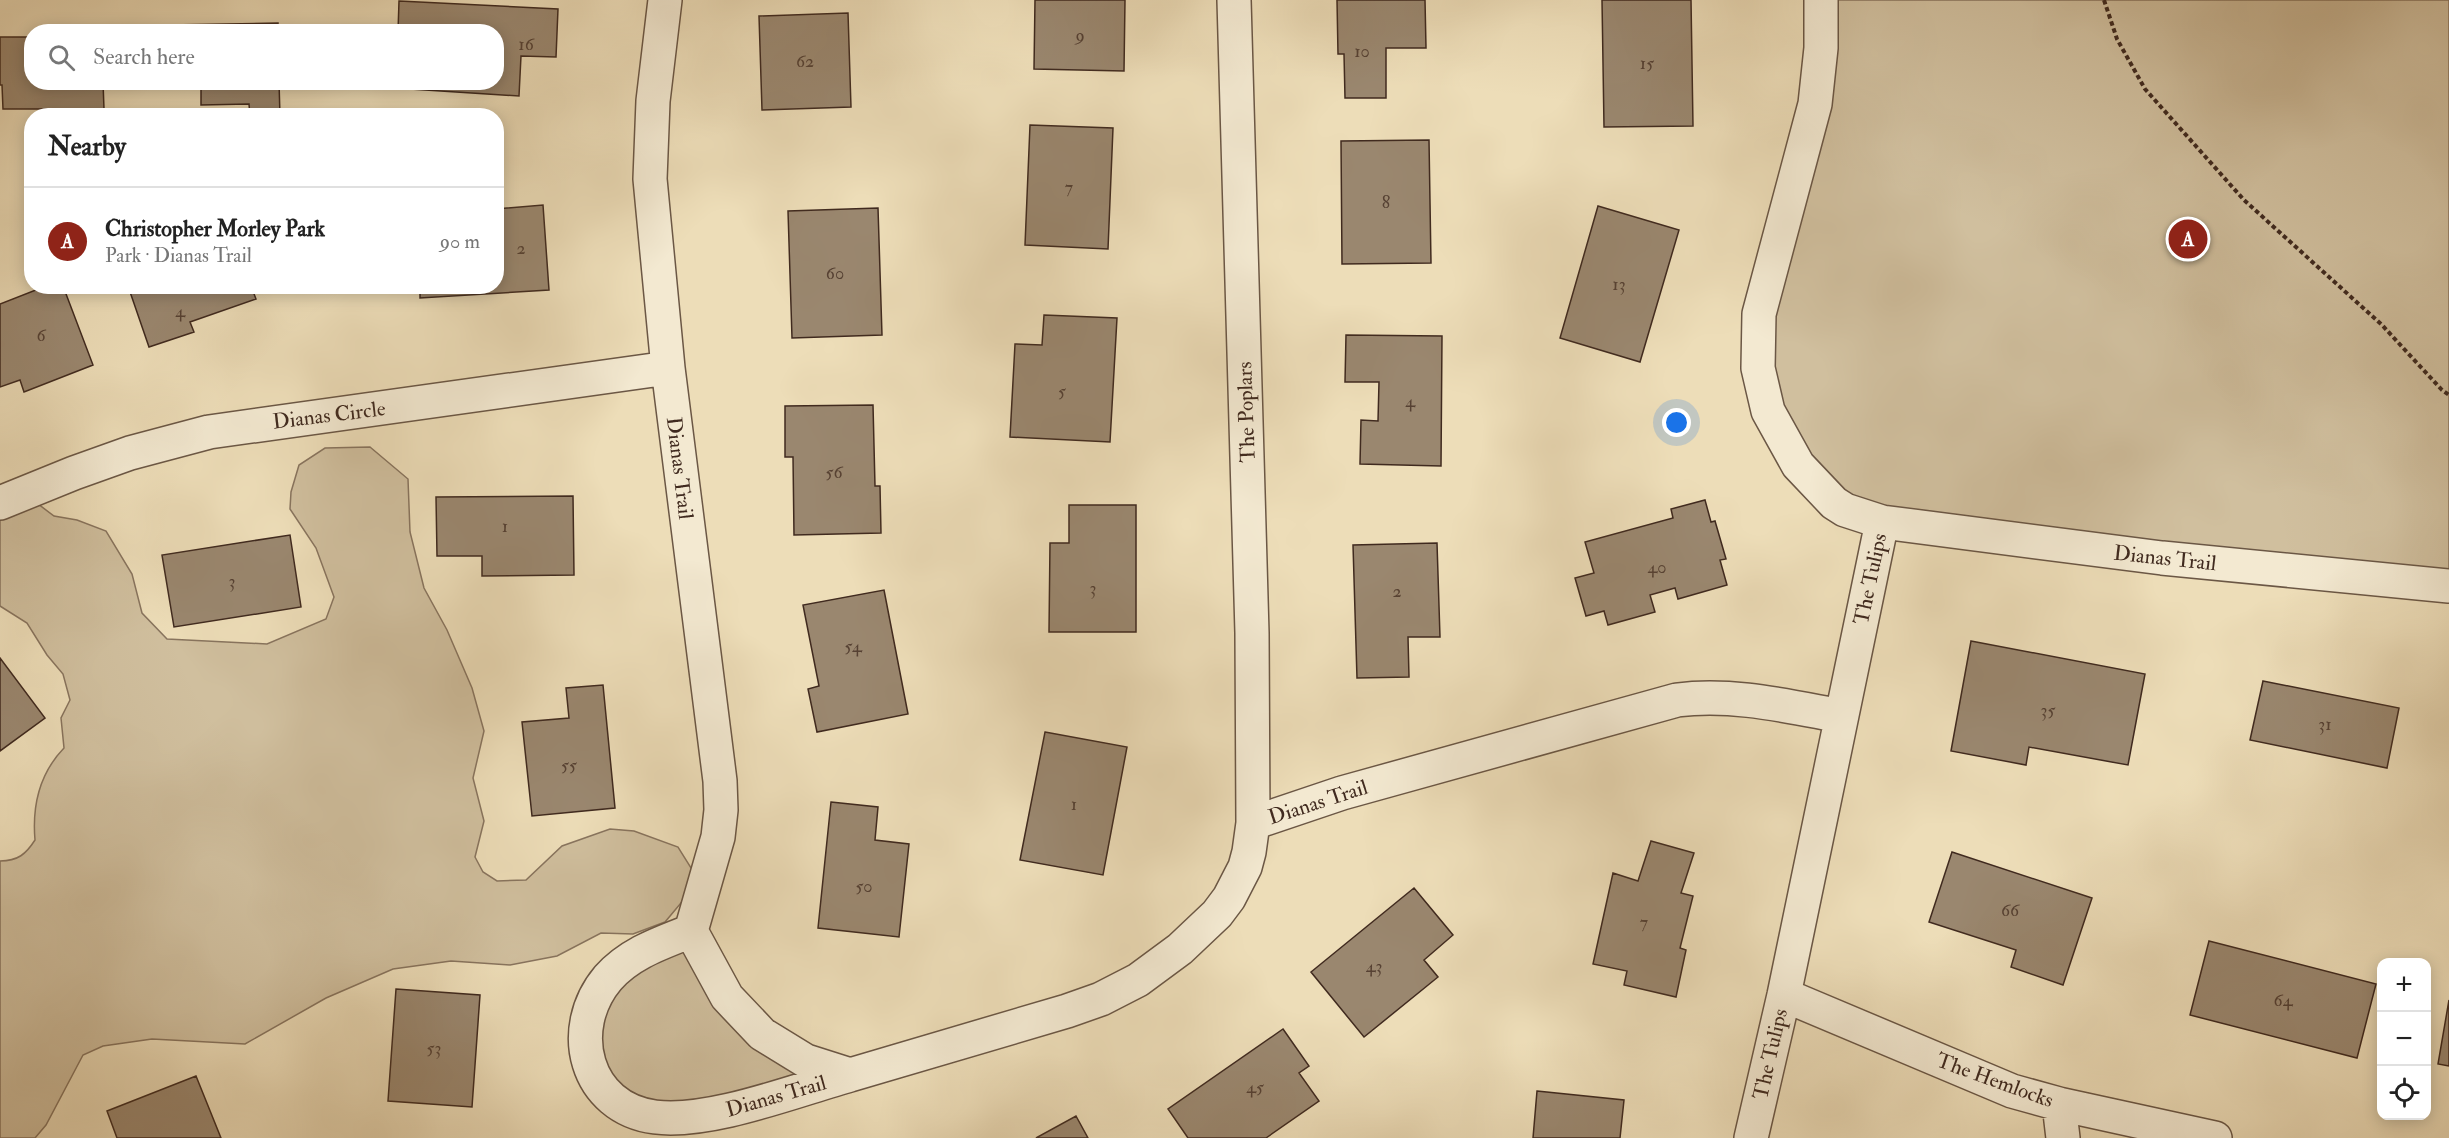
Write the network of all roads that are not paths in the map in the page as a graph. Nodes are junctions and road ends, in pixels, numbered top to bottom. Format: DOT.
graph roads {
  1 [pos="665,0"];
  2 [pos="1234,0"];
  3 [pos="1821,0"];
  4 [pos="668,368"];
  5 [pos="0,503"];
  6 [pos="1882,522"];
  7 [pos="2449,586"];
  8 [pos="1841,716"];
  9 [pos="1253,823"];
  10 [pos="690,932"];
  11 [pos="1784,995"];
  12 [pos="850,1075"];
  13 [pos="2059,1104"];
  14 [pos="1751,1138"];
  15 [pos="2063,1138"];
  16 [pos="2215,1138"];
  1 -- 4 [label="street, Dianas Trail"];
  2 -- 9 [label="street, The Poplars"];
  3 -- 6 [label="street, The Tulips"];
  4 -- 5 [label="street, Dianas Circle"];
  4 -- 10 [label="street, Dianas Trail"];
  6 -- 7 [label="street, Dianas Trail"];
  6 -- 8 [label="street, The Tulips"];
  8 -- 9 [label="street, Dianas Trail"];
  8 -- 11 [label="street, The Tulips"];
  9 -- 12 [label="street, Dianas Trail"];
  10 -- 12 [label="street, Dianas Trail"];
  10 -- 12 [label="street, Dianas Trail"];
  11 -- 13 [label="street, The Hemlocks"];
  11 -- 14 [label="street, The Tulips"];
  13 -- 15 [label="street"];
  13 -- 16 [label="street, The Hemlocks"];
}
